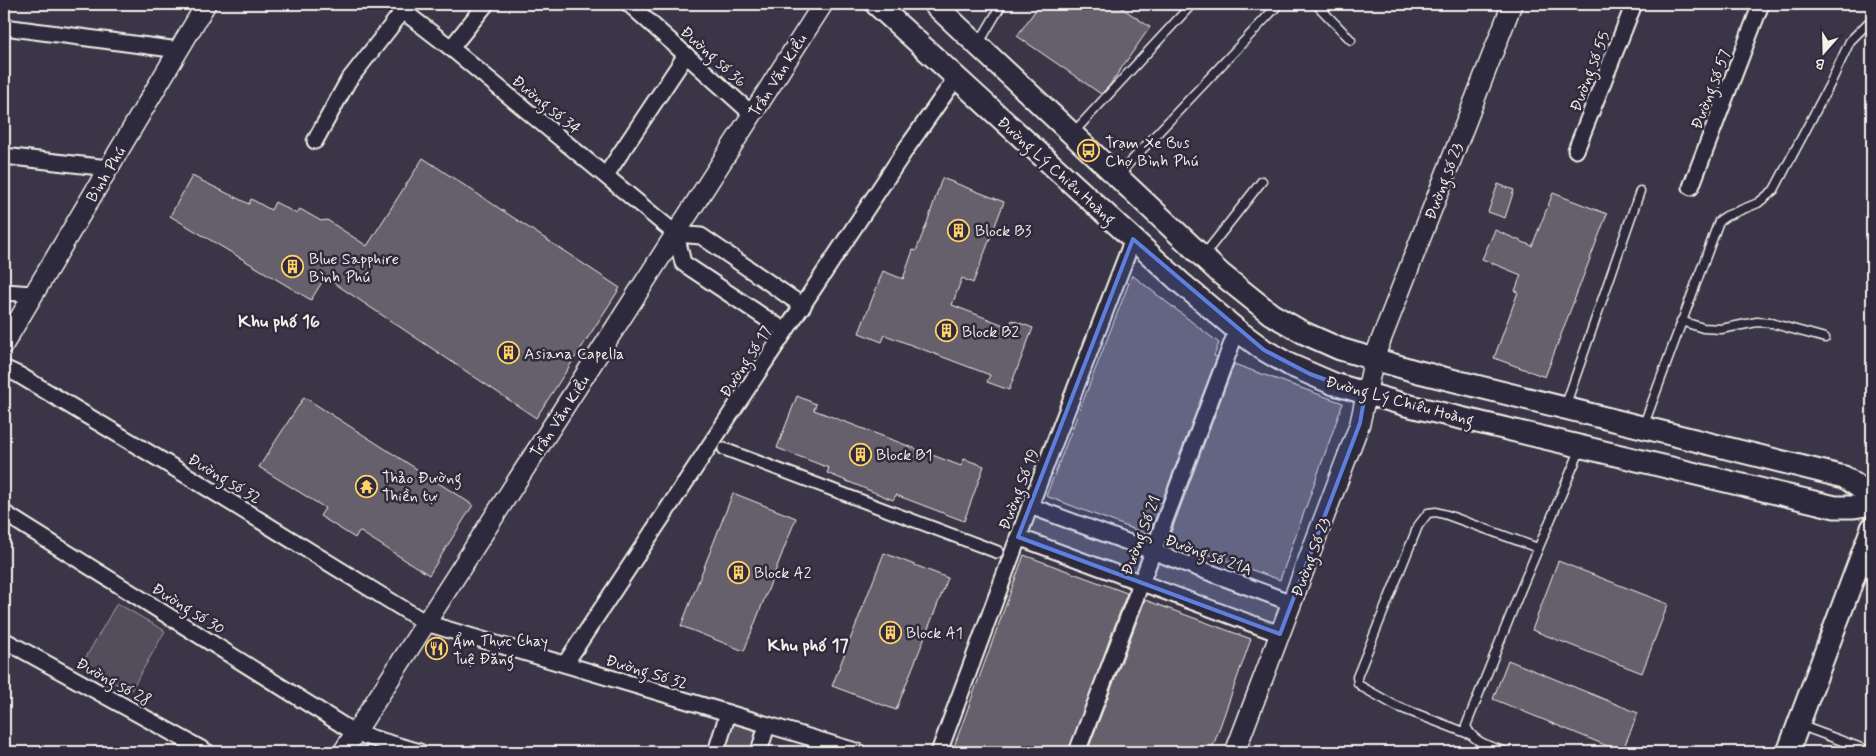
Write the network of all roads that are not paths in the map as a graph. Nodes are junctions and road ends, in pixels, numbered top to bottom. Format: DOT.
graph roads {
  1 [pos="206,4"];
  2 [pos="486,4"];
  3 [pos="629,4"];
  4 [pos="823,4"];
  5 [pos="876,4"];
  6 [pos="934,4"];
  7 [pos="1002,4"];
  8 [pos="1192,4"];
  9 [pos="1279,4"];
  10 [pos="1316,4"];
  11 [pos="1512,4"];
  12 [pos="1634,4"];
  13 [pos="1761,4"];
  14 [pos="398,7"];
  15 [pos="1872,19"];
  16 [pos="4,27"];
  17 [pos="1351,40"];
  18 [pos="977,45"];
  19 [pos="451,48"];
  20 [pos="179,50"];
  21 [pos="686,55"];
  22 [pos="956,78"];
  23 [pos="752,114"];
  24 [pos="1072,134"];
  25 [pos="315,141"];
  26 [pos="1576,150"];
  27 [pos="4,156"];
  28 [pos="108,168"];
  29 [pos="606,175"];
  30 [pos="1117,176"];
  31 [pos="1262,181"];
  32 [pos="1691,187"];
  33 [pos="1640,191"];
  34 [pos="676,234"];
  35 [pos="1133,239"];
  36 [pos="1202,257"];
  37 [pos="4,292"];
  38 [pos="33,294"];
  39 [pos="803,306"];
  40 [pos="1681,321"];
  41 [pos="1237,330"];
  42 [pos="785,331"];
  43 [pos="1825,338"];
  44 [pos="4,344"];
  45 [pos="1374,358"];
  46 [pos="4,368"];
  47 [pos="1365,394"];
  48 [pos="1565,407"];
  49 [pos="1643,426"];
  50 [pos="1582,447"];
  51 [pos="724,449"];
  52 [pos="1872,496"];
  53 [pos="1872,504"];
  54 [pos="1030,506"];
  55 [pos="4,513"];
  56 [pos="1872,528"];
  57 [pos="1018,537"];
  58 [pos="1538,548"];
  59 [pos="997,552"];
  60 [pos="1152,552"];
  61 [pos="1141,582"];
  62 [pos="1292,603"];
  63 [pos="426,623"];
  64 [pos="1280,634"];
  65 [pos="4,640"];
  66 [pos="565,664"];
  67 [pos="728,713"];
  68 [pos="1798,724"];
  69 [pos="767,725"];
  70 [pos="355,733"];
  71 [pos="1469,734"];
  72 [pos="207,752"];
  73 [pos="343,752"];
  74 [pos="420,752"];
  75 [pos="716,752"];
  76 [pos="759,752"];
  77 [pos="859,752"];
  78 [pos="939,752"];
  79 [pos="1077,752"];
  80 [pos="1235,752"];
  81 [pos="1505,752"];
  82 [pos="1788,752"];
  83 [pos="1872,752"];
  1 -- 20 [label="street, Bình Phú"];
  2 -- 19 [label="street"];
  3 -- 21 [label="street, Đường số 36"];
  4 -- 23 [label="street, Trần Văn Kiểu"];
  5 -- 22 [label="main road, Đường Lý Chiêu Hoàng"];
  6 -- 18 [label="main road, Đường Lý Chiêu Hoàng"];
  7 -- 18 [label="lane"];
  8 -- 24 [label="lane"];
  9 -- 30 [label="lane"];
  10 -- 17 [label="lane"];
  11 -- 45 [label="street, Đường số 23"];
  12 -- 26 [label="street, Đường số 55"];
  13 -- 32 [label="street, Đường số 57"];
  14 -- 19 [label="street, Đường số 34"];
  14 -- 25 [label="street"];
  15 -- 40 [label="lane"];
  16 -- 20 [label="street"];
  18 -- 24 [label="main road, Đường Lý Chiêu Hoàng"];
  19 -- 29 [label="street, Đường số 34"];
  20 -- 28 [label="street, Bình Phú"];
  21 -- 23 [label="street, Đường số 36"];
  21 -- 29 [label="street"];
  22 -- 35 [label="main road, Đường Lý Chiêu Hoàng"];
  22 -- 39 [label="street, Đường số 17"];
  23 -- 34 [label="street, Trần Văn Kiểu"];
  24 -- 30 [label="main road, Đường Lý Chiêu Hoàng"];
  27 -- 28 [label="street"];
  28 -- 38 [label="street, Bình Phú"];
  29 -- 34 [label="street, Đường số 34"];
  30 -- 36 [label="main road, Đường Lý Chiêu Hoàng"];
  31 -- 36 [label="lane"];
  33 -- 48 [label="lane"];
  34 -- 39 [label="street"];
  34 -- 42 [label="street"];
  34 -- 63 [label="street, Trần Văn Kiểu"];
  35 -- 41 [label="main road, Đường Lý Chiêu Hoàng"];
  35 -- 54 [label="street, Đường Số 19"];
  36 -- 45 [label="main road, Đường Lý Chiêu Hoàng"];
  37 -- 38 [label="street"];
  38 -- 44 [label="street, Bình Phú"];
  39 -- 42 [label="street, Đường số 17"];
  40 -- 43 [label="lane"];
  40 -- 49 [label="lane"];
  41 -- 47 [label="main road, Đường Lý Chiêu Hoàng"];
  41 -- 60 [label="street, Đường Số 21"];
  42 -- 66 [label="street, Đường số 17"];
  45 -- 47 [label="street, Đường Số 23"];
  45 -- 48 [label="main road, Đường Lý Chiêu Hoàng"];
  46 -- 63 [label="street, Đường số 32"];
  47 -- 50 [label="main road, Đường Lý Chiêu Hoàng"];
  47 -- 62 [label="street, Đường Số 23"];
  48 -- 49 [label="main road, Đường Lý Chiêu Hoàng"];
  49 -- 52 [label="main road, Đường Lý Chiêu Hoàng"];
  50 -- 53 [label="main road, Đường Lý Chiêu Hoàng"];
  50 -- 58 [label="lane"];
  51 -- 59 [label="street"];
  54 -- 57 [label="street, Đường Số 19"];
  54 -- 60 [label="street, Đường số 21A"];
  55 -- 70 [label="street, Đường số 30"];
  56 -- 68 [label="main road"];
  57 -- 61 [label="street"];
  57 -- 78 [label="street, Đường Số 19"];
  58 -- 71 [label="lane"];
  58 -- 71 [label="lane"];
  60 -- 61 [label="street, Đường Số 21"];
  60 -- 62 [label="street, Đường số 21A"];
  61 -- 64 [label="street"];
  61 -- 79 [label="street, Đường Số 21"];
  62 -- 64 [label="street, Đường Số 23"];
  63 -- 66 [label="street, Đường Số 32"];
  63 -- 70 [label="street, Trần Văn Kiểu"];
  64 -- 80 [label="street, Đường Số 23"];
  65 -- 72 [label="street, Đường số 28"];
  66 -- 67 [label="street, Đường Số 32"];
  67 -- 69 [label="street, Đường Số 32"];
  67 -- 75 [label="street"];
  68 -- 82 [label="main road"];
  68 -- 83 [label="lane"];
  69 -- 76 [label="street"];
  69 -- 77 [label="street, Đường Số 32"];
  70 -- 73 [label="street, Trần Văn Kiểu"];
  70 -- 74 [label="street"];
  71 -- 81 [label="lane"];
}
